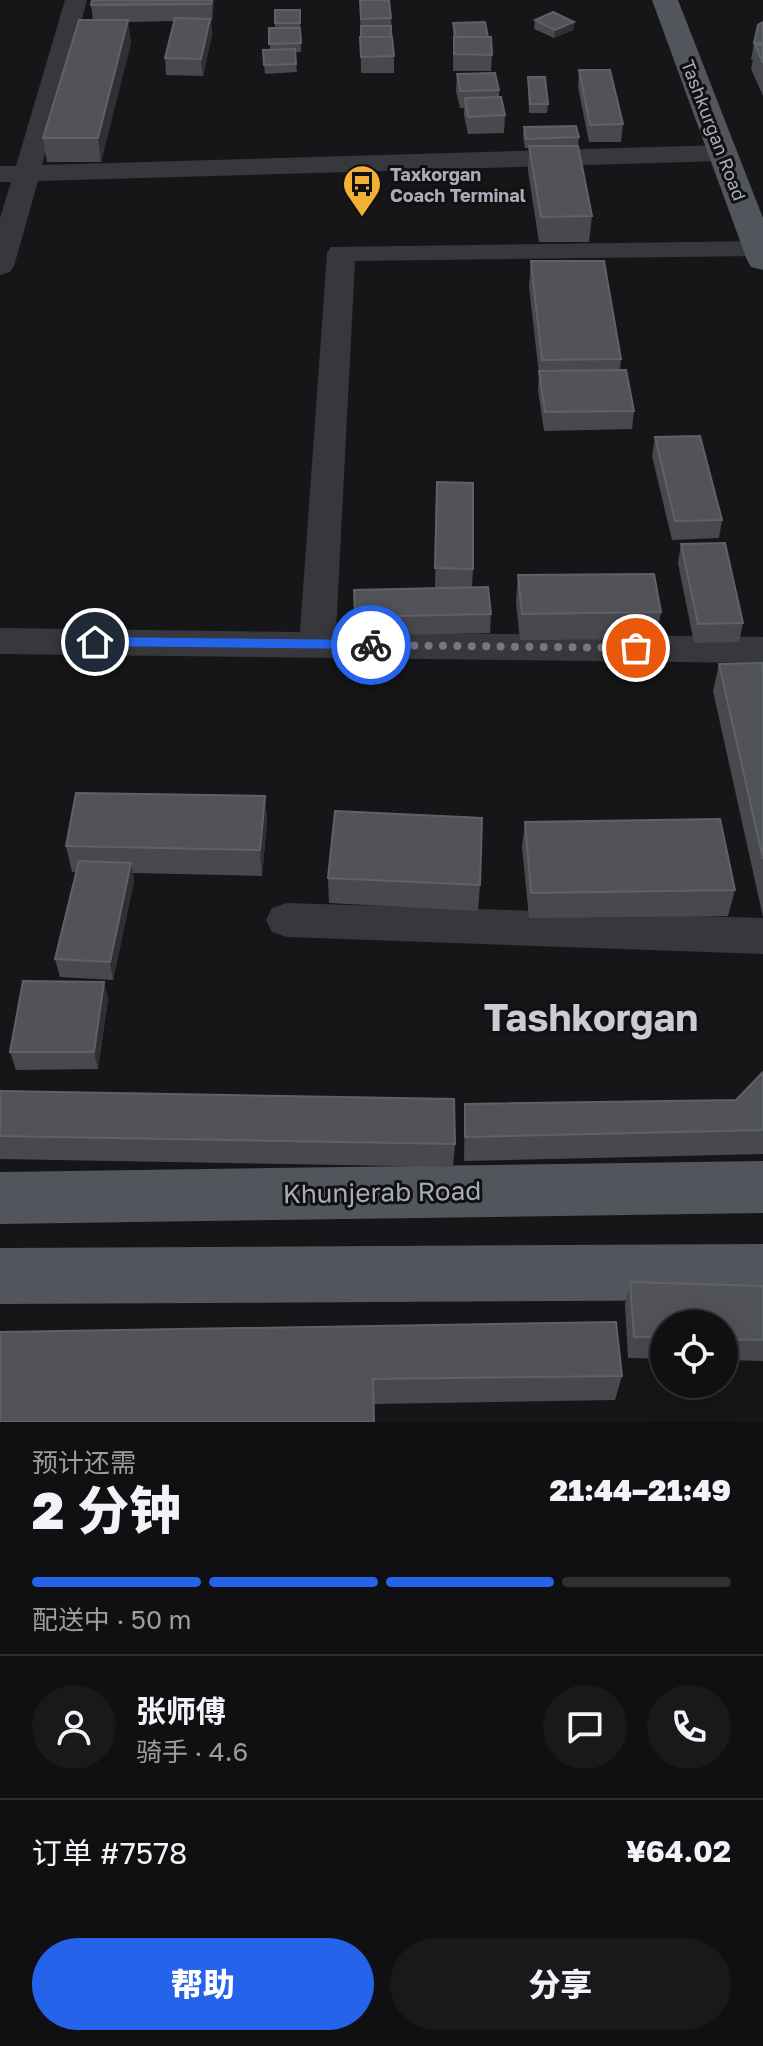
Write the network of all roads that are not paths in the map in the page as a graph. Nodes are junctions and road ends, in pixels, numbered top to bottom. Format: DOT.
graph roads {
  1 [pos="76,0"];
  2 [pos="665,0"];
  3 [pos="723,153"];
  4 [pos="13,174"];
  5 [pos="761,254"];
  6 [pos="0,266"];
  7 [pos="0,641"];
  8 [pos="317,644"];
  9 [pos="763,650"];
  10 [pos="287,920"];
  11 [pos="763,936"];
  12 [pos="763,1187"];
  13 [pos="0,1198"];
  14 [pos="763,1272"];
  15 [pos="0,1276"];
  1 -- 4 [label="street"];
  2 -- 3 [label="main road, Tashkurgan Road"];
  3 -- 4 [label="street"];
  3 -- 5 [label="main road, Tashkurgan Road"];
  4 -- 6 [label="street"];
  5 -- 8 [label="street"];
  7 -- 8 [label="street"];
  8 -- 9 [label="street"];
  10 -- 11 [label="street"];
  12 -- 13 [label="main road, Khunjerab Road"];
  14 -- 15 [label="main road"];
}
